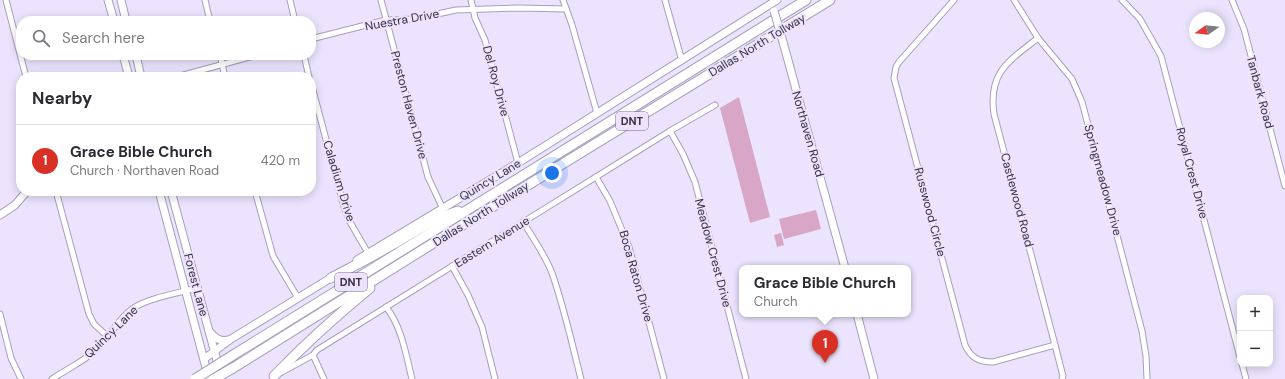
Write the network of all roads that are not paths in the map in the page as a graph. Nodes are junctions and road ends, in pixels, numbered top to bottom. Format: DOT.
graph roads {
  1 [pos="6,0"];
  2 [pos="108,0"];
  3 [pos="121,0"];
  4 [pos="205,0"];
  5 [pos="290,0"];
  6 [pos="381,0"];
  7 [pos="471,0"];
  8 [pos="563,0"];
  9 [pos="665,0"];
  10 [pos="806,0"];
  11 [pos="830,0"];
  12 [pos="954,0"];
  13 [pos="1014,0"];
  14 [pos="1122,0"];
  15 [pos="1232,0"];
  16 [pos="774,1"];
  17 [pos="474,9"];
  18 [pos="566,9"];
  19 [pos="113,16"];
  20 [pos="125,16"];
  21 [pos="209,16"];
  22 [pos="294,16"];
  23 [pos="386,20"];
  24 [pos="16,38"];
  25 [pos="316,38"];
  26 [pos="1038,38"];
  27 [pos="22,60"];
  28 [pos="125,60"];
  29 [pos="137,60"];
  30 [pos="221,60"];
  31 [pos="240,60"];
  32 [pos="305,60"];
  33 [pos="682,61"];
  34 [pos="222,65"];
  35 [pos="25,72"];
  36 [pos="128,72"];
  37 [pos="141,72"];
  38 [pos="195,72"];
  39 [pos="224,72"];
  40 [pos="309,72"];
  41 [pos="316,102"];
  42 [pos="715,105"];
  43 [pos="597,114"];
  44 [pos="670,131"];
  45 [pos="518,163"];
  46 [pos="596,177"];
  47 [pos="1285,186"];
  48 [pos="23,196"];
  49 [pos="57,196"];
  50 [pos="160,196"];
  51 [pos="172,196"];
  52 [pos="256,196"];
  53 [pos="471,207"];
  54 [pos="443,209"];
  55 [pos="0,215"];
  56 [pos="178,218"];
  57 [pos="167,221"];
  58 [pos="523,222"];
  59 [pos="368,253"];
  60 [pos="843,265"];
  61 [pos="452,266"];
  62 [pos="394,268"];
  63 [pos="331,278"];
  64 [pos="197,288"];
  65 [pos="185,291"];
  66 [pos="298,298"];
  67 [pos="386,308"];
  68 [pos="0,314"];
  69 [pos="858,317"];
  70 [pos="208,330"];
  71 [pos="107,336"];
  72 [pos="231,339"];
  73 [pos="1055,345"];
  74 [pos="1237,346"];
  75 [pos="214,351"];
  76 [pos="313,355"];
  77 [pos="204,359"];
  78 [pos="1243,367"];
  79 [pos="272,378"];
  80 [pos="21,379"];
  81 [pos="52,379"];
  82 [pos="195,379"];
  83 [pos="209,379"];
  84 [pos="214,379"];
  85 [pos="222,379"];
  86 [pos="324,379"];
  87 [pos="412,379"];
  88 [pos="495,379"];
  89 [pos="581,379"];
  90 [pos="664,379"];
  91 [pos="746,379"];
  92 [pos="874,379"];
  93 [pos="1062,379"];
  94 [pos="1147,379"];
  95 [pos="1246,379"];
  1 -- 24 [label="street"];
  2 -- 19 [label="street"];
  3 -- 20 [label="street"];
  4 -- 21 [label="street"];
  5 -- 22 [label="street"];
  6 -- 23 [label="street, Preston Haven Drive"];
  7 -- 17 [label="street, Del Roy Drive"];
  8 -- 18 [label="street"];
  9 -- 33 [label="street"];
  10 -- 53 [label="highway, Dallas North Tollway / DNT"];
  11 -- 62 [label="highway, Dallas North Tollway / DNT"];
  12 -- 73 [label="street, Russwood Circle"];
  13 -- 26 [label="street, Springmeadow Drive"];
  14 -- 74 [label="street, Royal Crest Drive"];
  15 -- 47 [label="street, Tanbark Road"];
  16 -- 33 [label="street, Quincy Lane"];
  16 -- 60 [label="street, Northaven Road, bridge"];
  17 -- 18 [label="street, Nuestra Drive"];
  17 -- 23 [label="street, Nuestra Drive"];
  17 -- 45 [label="street, Del Roy Drive"];
  18 -- 43 [label="street"];
  23 -- 25 [label="street, Nuestra Drive"];
  23 -- 54 [label="street, Preston Haven Drive"];
  26 -- 73 [label="street, Castlewood Road"];
  26 -- 94 [label="street, Springmeadow Drive"];
  27 -- 35 [label="street"];
  28 -- 36 [label="street"];
  29 -- 37 [label="street"];
  30 -- 34 [label="street"];
  31 -- 34 [label="street"];
  32 -- 40 [label="street"];
  33 -- 43 [label="street, Quincy Lane"];
  34 -- 38 [label="street"];
  34 -- 39 [label="street"];
  41 -- 59 [label="street, Caladium Drive"];
  42 -- 44 [label="street, Eastern Avenue"];
  43 -- 45 [label="street, Quincy Lane"];
  44 -- 46 [label="street, Eastern Avenue"];
  44 -- 91 [label="street, Meadow Crest Drive"];
  45 -- 54 [label="street, Quincy Lane"];
  46 -- 58 [label="street, Eastern Avenue"];
  46 -- 90 [label="street, Boca Raton Drive"];
  48 -- 55 [label="street"];
  49 -- 71 [label="street"];
  50 -- 57 [label="street, Forest Lane"];
  51 -- 56 [label="street, Forest Lane"];
  52 -- 66 [label="street"];
  53 -- 63 [label="highway"];
  53 -- 82 [label="highway, Dallas North Tollway / DNT, bridge"];
  54 -- 59 [label="street, Quincy Lane"];
  56 -- 57 [label="street"];
  56 -- 64 [label="street, Forest Lane"];
  57 -- 65 [label="street, Forest Lane"];
  58 -- 61 [label="street, Eastern Avenue"];
  58 -- 89 [label="street"];
  59 -- 63 [label="street, Quincy Lane"];
  61 -- 67 [label="street, Eastern Avenue"];
  61 -- 88 [label="street"];
  62 -- 79 [label="highway"];
  62 -- 84 [label="highway, Dallas North Tollway / DNT, bridge"];
  63 -- 66 [label="street, Quincy Lane"];
  64 -- 65 [label="street, Quincy Lane"];
  64 -- 70 [label="street, Forest Lane"];
  65 -- 71 [label="street, Quincy Lane"];
  65 -- 77 [label="street, Forest Lane"];
  66 -- 72 [label="street, Quincy Lane"];
  67 -- 76 [label="street, Eastern Avenue"];
  67 -- 87 [label="street"];
  68 -- 80 [label="street"];
  69 -- 92 [label="street"];
  70 -- 72 [label="street"];
  70 -- 75 [label="street, Forest Lane"];
  71 -- 81 [label="street, Quincy Lane"];
  72 -- 75 [label="street, Quincy Lane"];
  73 -- 93 [label="street, Castlewood Road"];
  75 -- 77 [label="street, Quincy Lane"];
  75 -- 85 [label="street, Forest Lane"];
  76 -- 79 [label="street, Eastern Avenue"];
  76 -- 86 [label="street"];
  77 -- 83 [label="street, Forest Lane"];
  78 -- 95 [label="street"];
}
